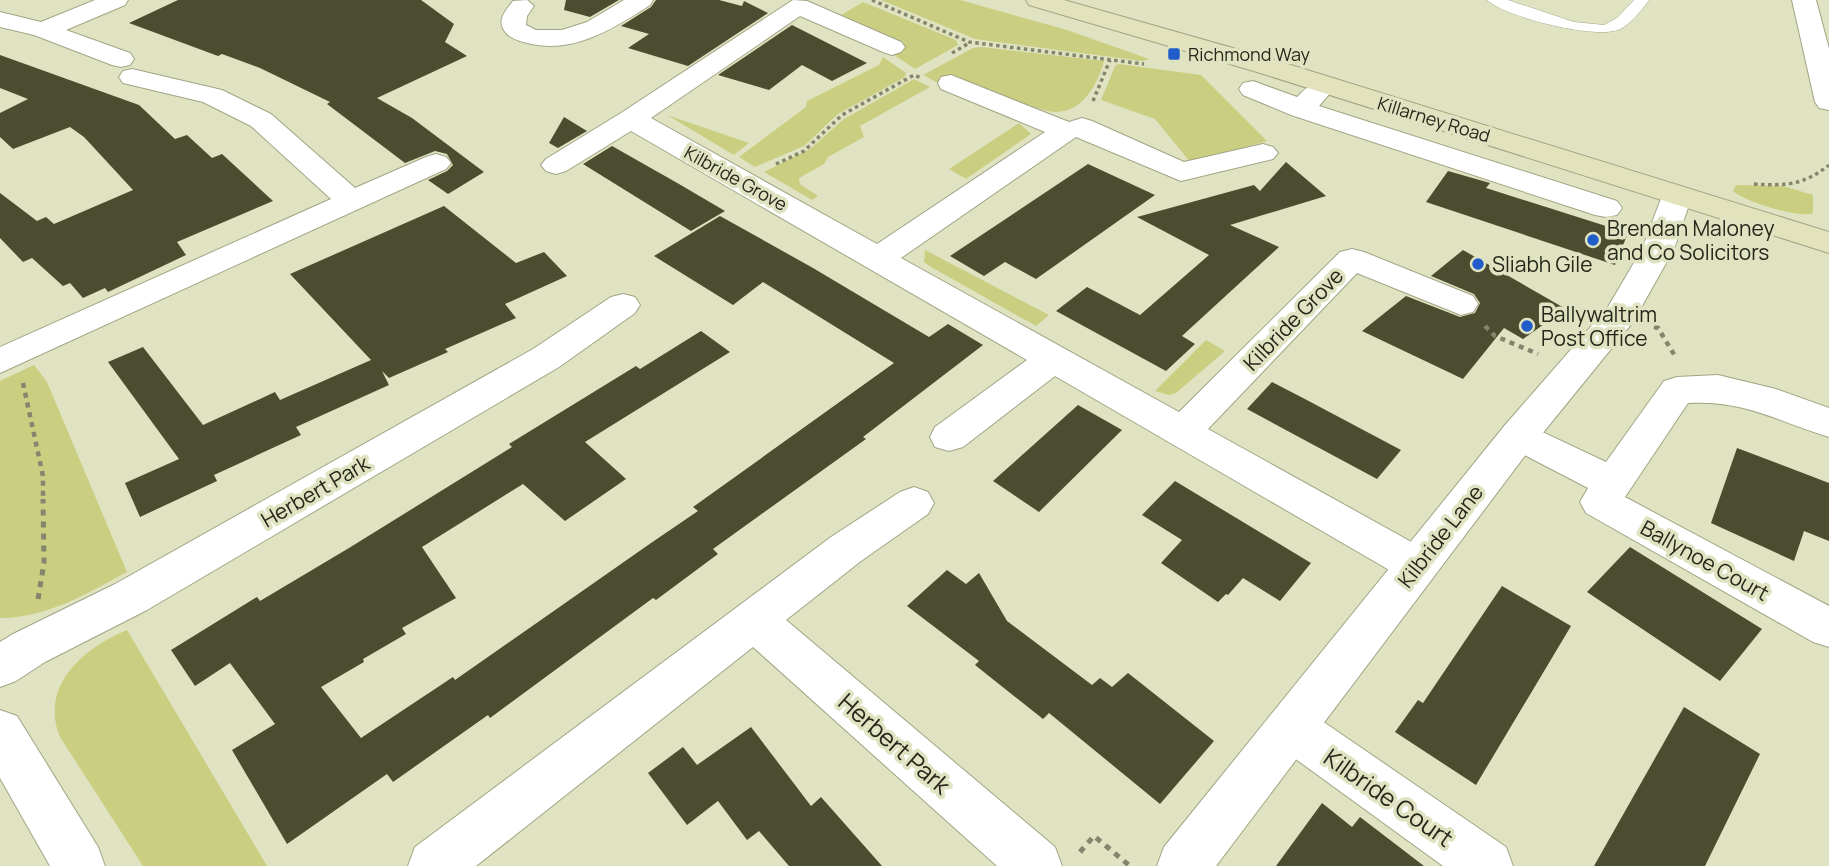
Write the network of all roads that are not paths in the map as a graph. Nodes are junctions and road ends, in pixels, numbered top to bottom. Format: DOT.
graph roads {
  1 [pos="116,0"];
  2 [pos="641,0"];
  3 [pos="1038,0"];
  4 [pos="1494,0"];
  5 [pos="1642,0"];
  6 [pos="1804,0"];
  7 [pos="804,3"];
  8 [pos="522,6"];
  9 [pos="0,19"];
  10 [pos="43,30"];
  11 [pos="892,47"];
  12 [pos="1823,54"];
  13 [pos="951,83"];
  14 [pos="1324,85"];
  15 [pos="1254,89"];
  16 [pos="1829,103"];
  17 [pos="1301,108"];
  18 [pos="631,119"];
  19 [pos="1074,129"];
  20 [pos="1263,153"];
  21 [pos="436,163"];
  22 [pos="556,165"];
  23 [pos="1677,196"];
  24 [pos="351,201"];
  25 [pos="1606,208"];
  26 [pos="1829,243"];
  27 [pos="879,258"];
  28 [pos="1461,304"];
  29 [pos="623,305"];
  30 [pos="9,350"];
  31 [pos="1052,359"];
  32 [pos="1829,422"];
  33 [pos="1181,433"];
  34 [pos="1519,435"];
  35 [pos="949,437"];
  36 [pos="1613,483"];
  37 [pos="914,503"];
  38 [pos="1418,566"];
  39 [pos="754,620"];
  40 [pos="1829,628"];
  41 [pos="15,658"];
  42 [pos="1292,729"];
  43 [pos="0,732"];
  44 [pos="1057,861"];
  45 [pos="79,866"];
  46 [pos="434,866"];
  47 [pos="1183,866"];
  48 [pos="1487,866"];
  1 -- 10 [label="street"];
  2 -- 8 [label="street"];
  3 -- 14 [label="main road, Killarney Road"];
  4 -- 5 [label="lane"];
  6 -- 12 [label="street"];
  7 -- 11 [label="street"];
  7 -- 18 [label="street"];
  9 -- 10 [label="street"];
  10 -- 24 [label="street"];
  12 -- 16 [label="street"];
  13 -- 19 [label="street"];
  14 -- 17 [label="street"];
  14 -- 23 [label="main road, Killarney Road"];
  15 -- 17 [label="street"];
  17 -- 25 [label="street"];
  18 -- 22 [label="street"];
  18 -- 27 [label="street, Kilbride Grove"];
  19 -- 20 [label="street"];
  19 -- 27 [label="street"];
  21 -- 24 [label="street"];
  23 -- 26 [label="main road, Killarney Road"];
  23 -- 34 [label="street, Kilbride Lane"];
  24 -- 30 [label="street"];
  27 -- 31 [label="street, Kilbride Grove"];
  28 -- 33 [label="street, Kilbride Grove"];
  29 -- 41 [label="street, Herbert Park"];
  31 -- 33 [label="street, Kilbride Grove"];
  31 -- 35 [label="street"];
  32 -- 36 [label="street"];
  33 -- 38 [label="street, Kilbride Grove"];
  34 -- 36 [label="street"];
  34 -- 38 [label="street, Kilbride Lane"];
  36 -- 40 [label="street, Ballynoe Court"];
  37 -- 39 [label="street"];
  38 -- 42 [label="street, Kilbride Lane"];
  39 -- 44 [label="street, Herbert Park"];
  39 -- 46 [label="street"];
  42 -- 47 [label="street, Kilbride Lane"];
  42 -- 48 [label="street, Kilbride Court"];
  43 -- 45 [label="street"];
}
